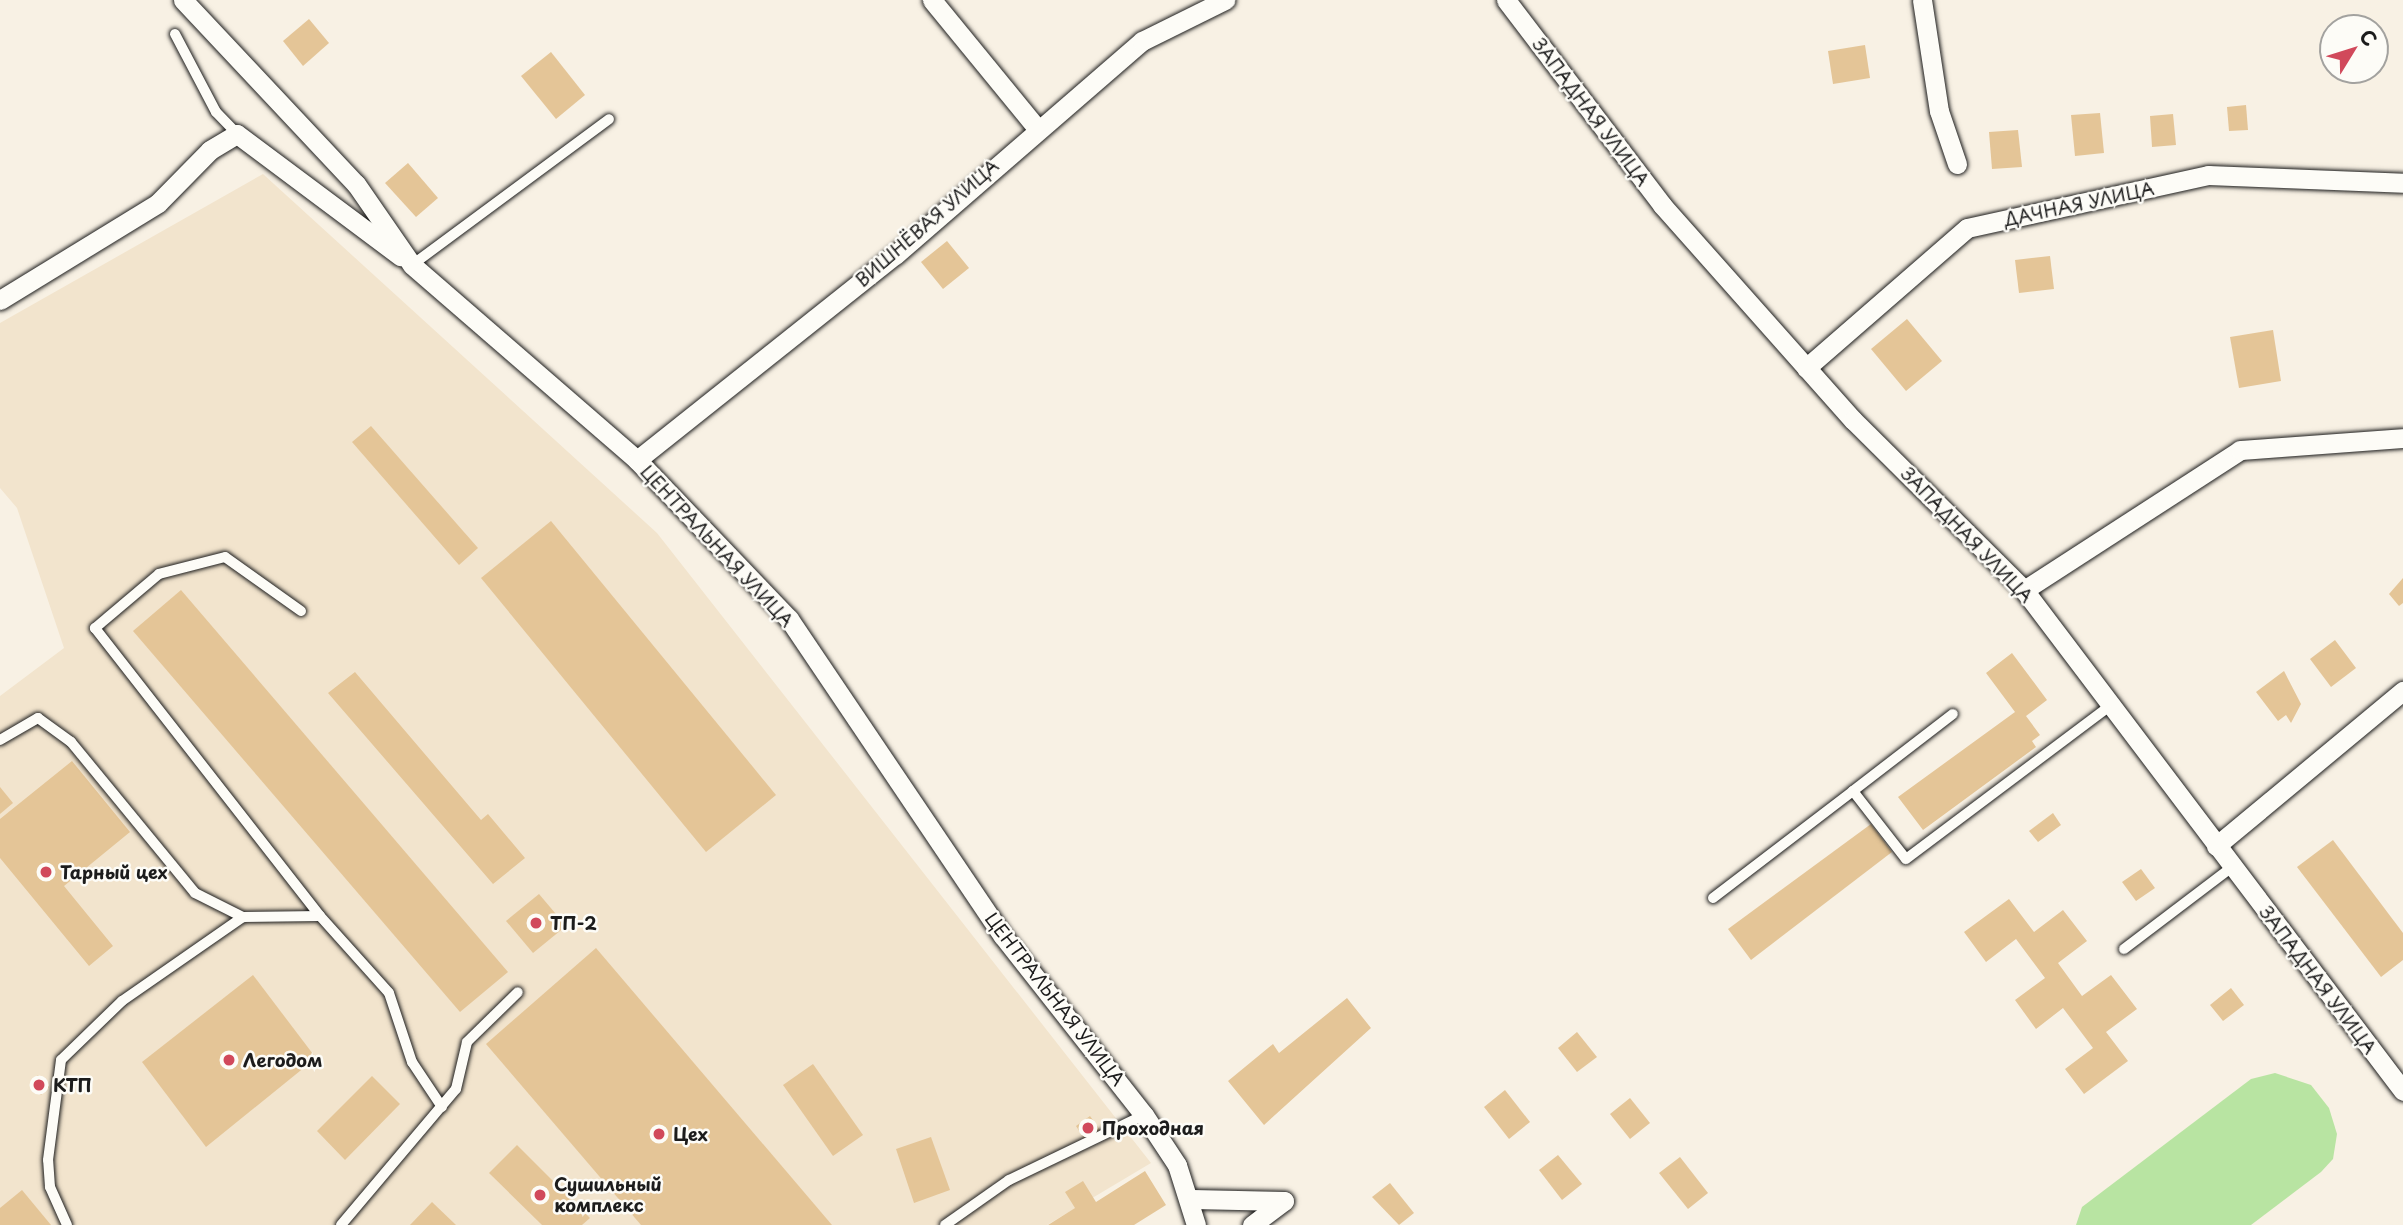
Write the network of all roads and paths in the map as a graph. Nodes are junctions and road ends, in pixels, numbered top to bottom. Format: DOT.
graph roads {
  1 [pos="183,0"];
  2 [pos="932,0"];
  3 [pos="1225,0"];
  4 [pos="1506,0"];
  5 [pos="1922,0"];
  6 [pos="175,34"];
  7 [pos="609,119"];
  8 [pos="1036,127"];
  9 [pos="237,134"];
  10 [pos="1957,164"];
  11 [pos="2403,183"];
  12 [pos="412,265"];
  13 [pos="0,300"];
  14 [pos="1806,368"];
  15 [pos="2403,438"];
  16 [pos="637,460"];
  17 [pos="2024,590"];
  18 [pos="301,611"];
  19 [pos="2403,691"];
  20 [pos="2111,705"];
  21 [pos="1953,714"];
  22 [pos="0,740"];
  23 [pos="1853,791"];
  24 [pos="2216,846"];
  25 [pos="2232,867"];
  26 [pos="1713,898"];
  27 [pos="320,916"];
  28 [pos="243,917"];
  29 [pos="2124,949"];
  30 [pos="518,992"];
  31 [pos="2403,1091"];
  32 [pos="442,1107"];
  33 [pos="1144,1115"];
  34 [pos="1192,1199"];
  35 [pos="67,1225"];
  36 [pos="341,1225"];
  37 [pos="945,1225"];
  38 [pos="1196,1225"];
  39 [pos="1252,1225"];
  1 -- 12 [label="street, ЦЕНТРАЛЬНАЯ УЛИЦА"];
  2 -- 8 [label="street"];
  3 -- 8 [label="street, ВИШНЁВАЯ УЛИЦА"];
  4 -- 14 [label="street, ЗАПАДНАЯ УЛИЦА"];
  5 -- 10 [label="street"];
  6 -- 9 [label="lane"];
  7 -- 12 [label="lane"];
  8 -- 16 [label="street, ВИШНЁВАЯ УЛИЦА"];
  9 -- 12 [label="street"];
  9 -- 13 [label="street"];
  11 -- 14 [label="street, ДАЧНАЯ УЛИЦА"];
  12 -- 16 [label="street, ЦЕНТРАЛЬНАЯ УЛИЦА"];
  14 -- 17 [label="street, ЗАПАДНАЯ УЛИЦА"];
  15 -- 17 [label="street"];
  16 -- 33 [label="street, ЦЕНТРАЛЬНАЯ УЛИЦА"];
  17 -- 20 [label="street, ЗАПАДНАЯ УЛИЦА"];
  18 -- 27 [label="lane"];
  19 -- 24 [label="street"];
  20 -- 23 [label="lane"];
  20 -- 24 [label="street, ЗАПАДНАЯ УЛИЦА"];
  21 -- 23 [label="lane"];
  22 -- 28 [label="lane"];
  23 -- 26 [label="lane"];
  24 -- 25 [label="street, ЗАПАДНАЯ УЛИЦА"];
  25 -- 29 [label="lane"];
  25 -- 31 [label="street, ЗАПАДНАЯ УЛИЦА"];
  27 -- 28 [label="lane"];
  27 -- 32 [label="lane"];
  28 -- 35 [label="lane"];
  30 -- 32 [label="lane"];
  32 -- 36 [label="lane"];
  33 -- 34 [label="street, ЦЕНТРАЛЬНАЯ УЛИЦА"];
  33 -- 37 [label="lane"];
  34 -- 38 [label="street, ЦЕНТРАЛЬНАЯ УЛИЦА"];
  34 -- 39 [label="street"];
}
